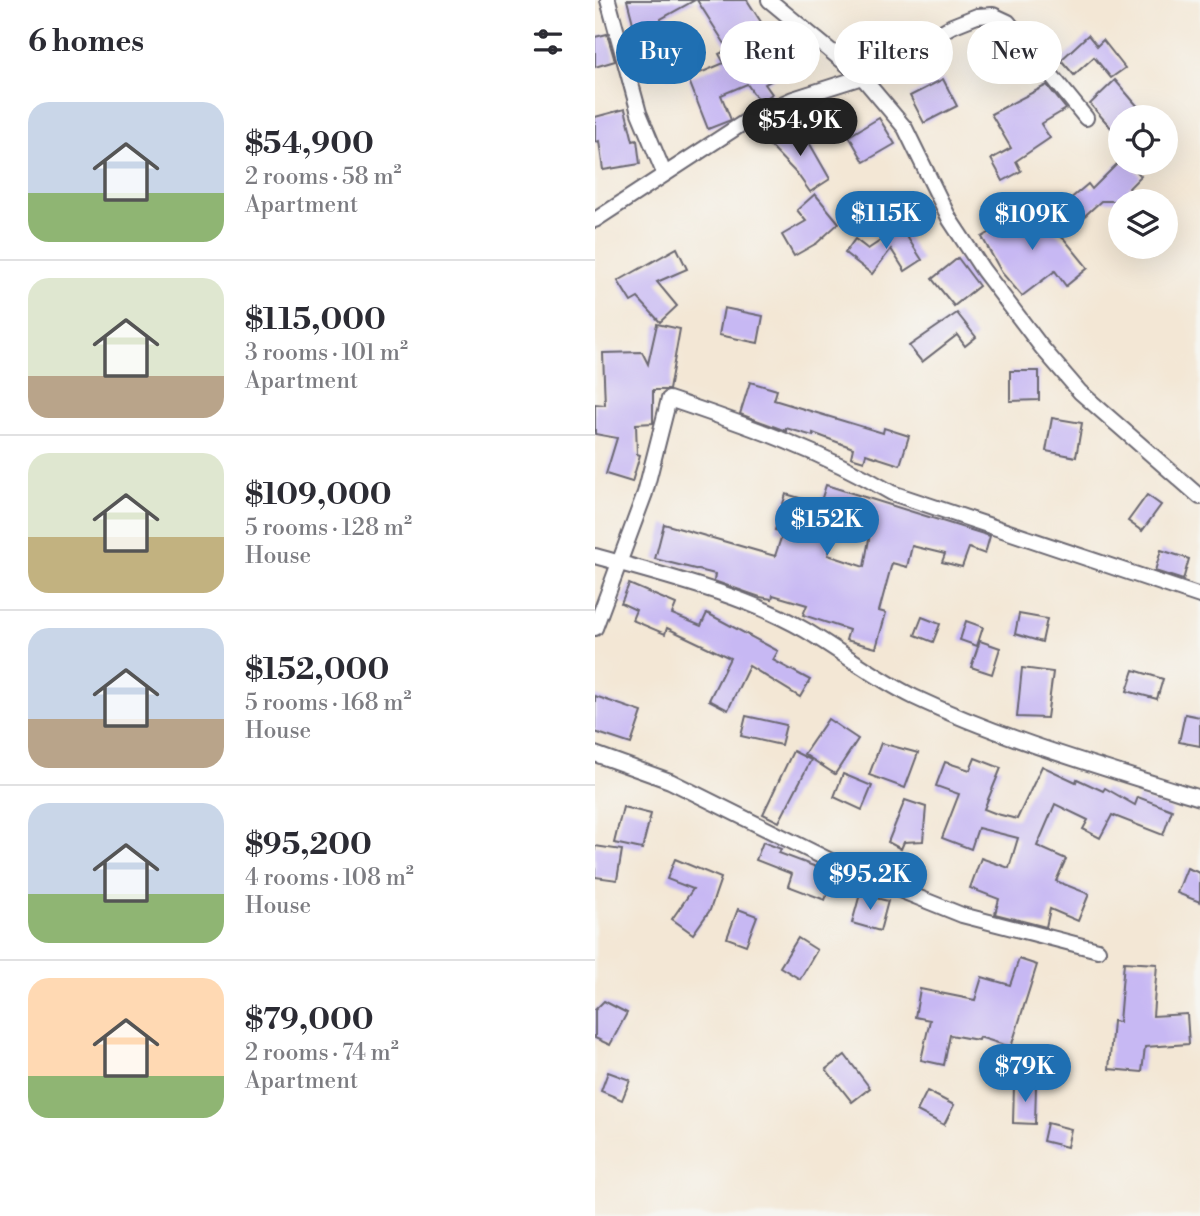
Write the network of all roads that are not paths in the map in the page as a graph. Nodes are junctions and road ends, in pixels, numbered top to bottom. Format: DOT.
graph roads {
  1 [pos="608,0"];
  2 [pos="769,0"];
  3 [pos="953,26"];
  4 [pos="834,54"];
  5 [pos="840,84"];
  6 [pos="868,84"];
  7 [pos="1086,118"];
  8 [pos="664,173"];
  9 [pos="595,220"];
  10 [pos="1200,497"];
  11 [pos="595,556"];
  12 [pos="617,562"];
  13 [pos="1200,596"];
  14 [pos="595,628"];
  15 [pos="595,754"];
  16 [pos="1200,798"];
  17 [pos="1098,950"];
  1 -- 8 [label="street"];
  2 -- 4 [label="street"];
  3 -- 7 [label="street"];
  5 -- 8 [label="street"];
  6 -- 10 [label="street"];
  8 -- 9 [label="street"];
  11 -- 12 [label="street"];
  12 -- 13 [label="street"];
  12 -- 14 [label="street"];
  12 -- 16 [label="street"];
  15 -- 17 [label="street"];
}
